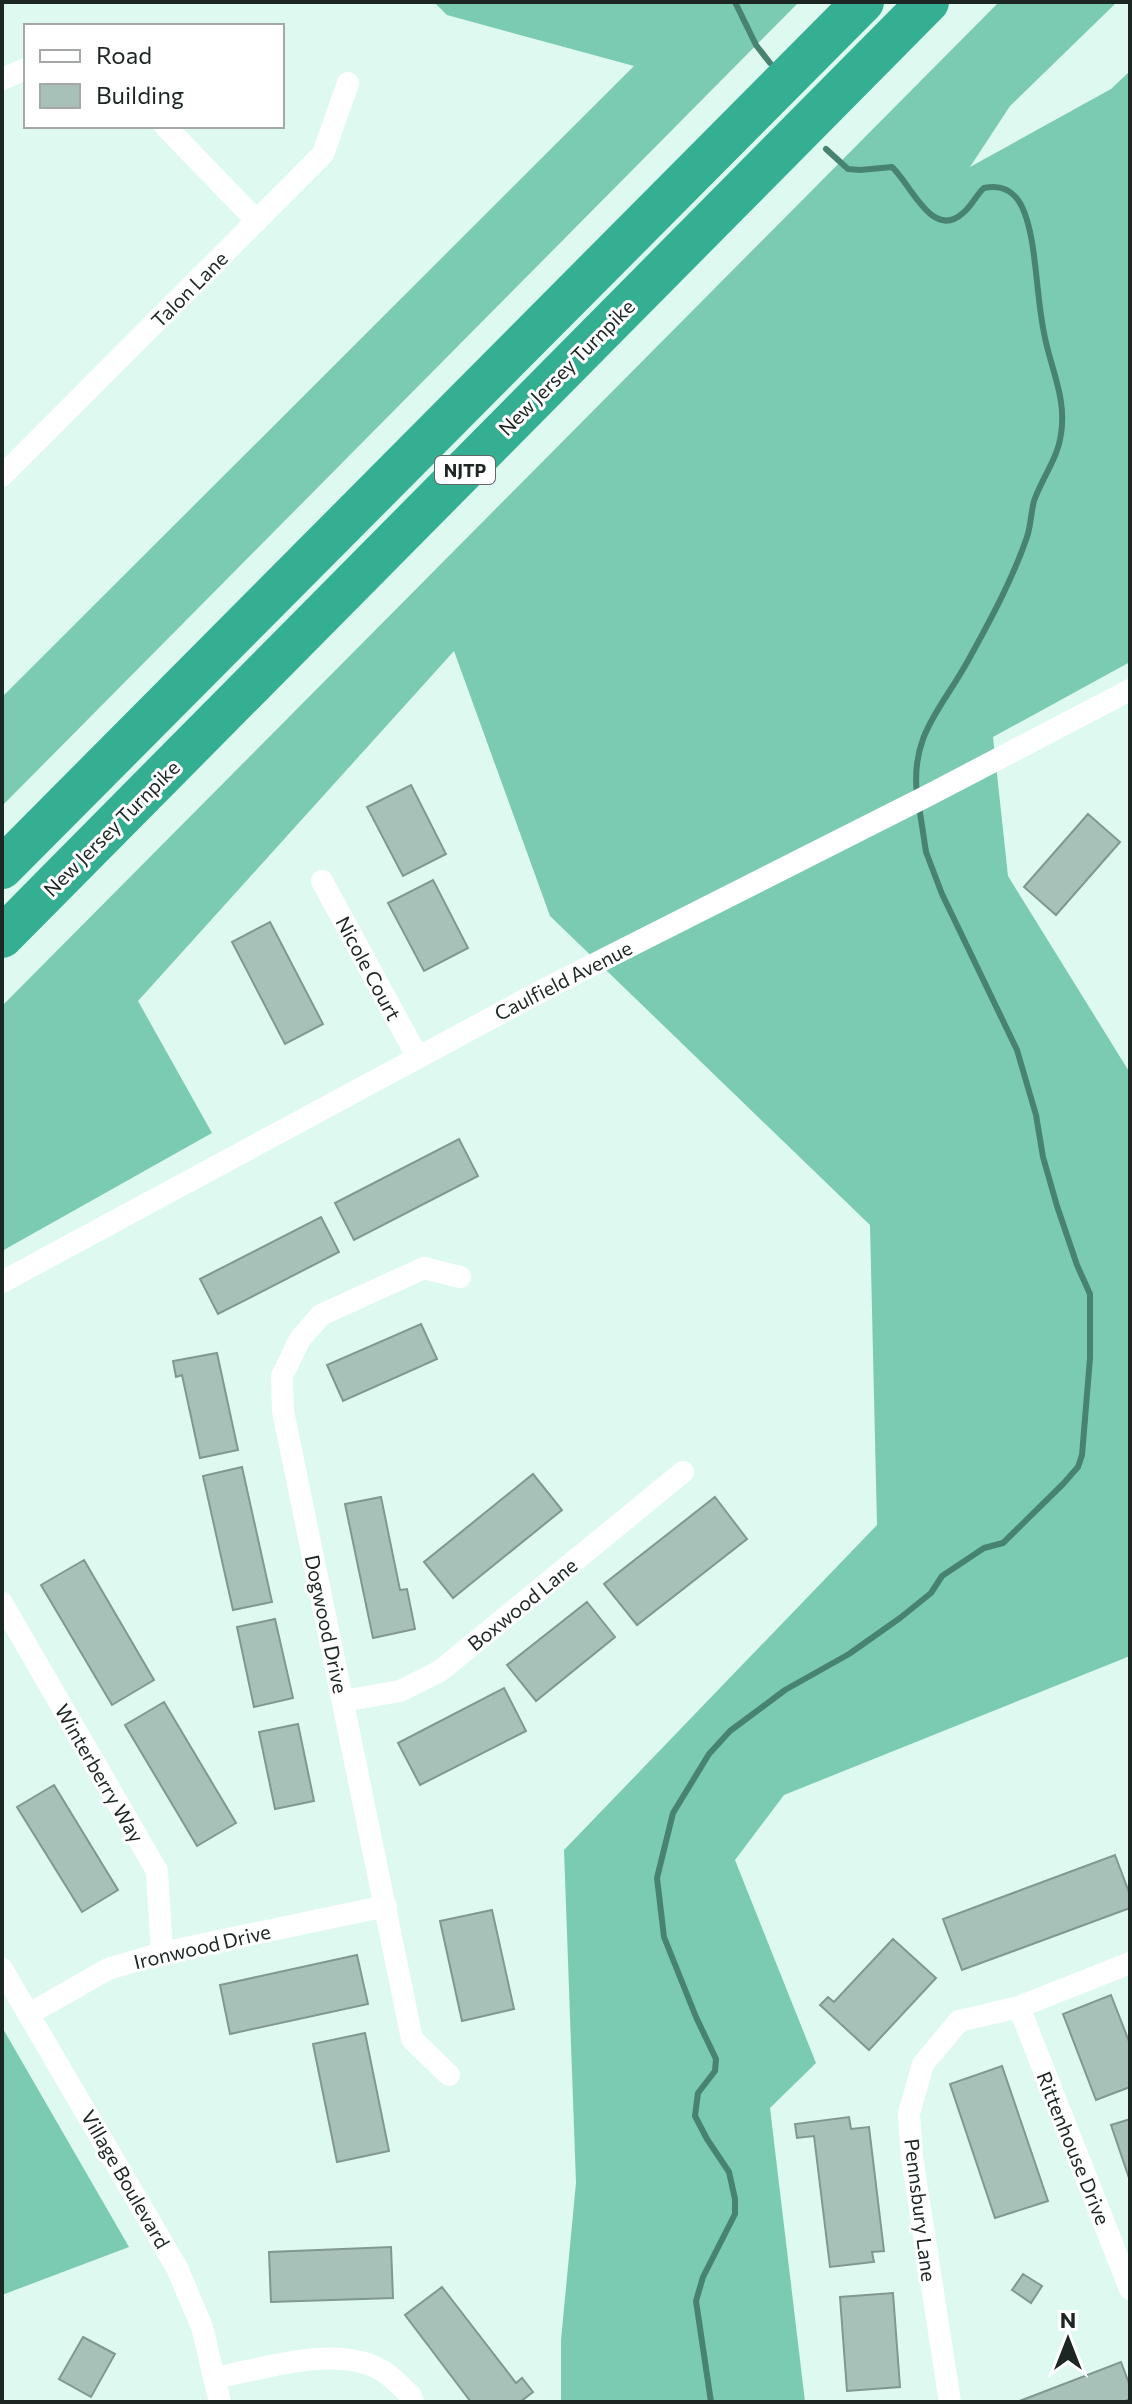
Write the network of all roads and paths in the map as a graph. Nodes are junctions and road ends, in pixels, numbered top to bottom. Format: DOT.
graph roads {
  1 [pos="863,2"];
  2 [pos="928,2"];
  3 [pos="24,70"];
  4 [pos="2,79"];
  5 [pos="348,83"];
  6 [pos="167,128"];
  7 [pos="257,221"];
  8 [pos="2,476"];
  9 [pos="1130,690"];
  10 [pos="2,868"];
  11 [pos="322,881"];
  12 [pos="2,937"];
  13 [pos="417,1056"];
  14 [pos="460,1277"];
  15 [pos="2,1282"];
  16 [pos="683,1472"];
  17 [pos="2,1603"];
  18 [pos="343,1701"];
  19 [pos="386,1906"];
  20 [pos="162,1953"];
  21 [pos="1130,1963"];
  22 [pos="2,1969"];
  23 [pos="1019,2007"];
  24 [pos="29,2014"];
  25 [pos="449,2075"];
  26 [pos="1130,2289"];
  27 [pos="216,2378"];
  28 [pos="220,2402"];
  29 [pos="413,2402"];
  30 [pos="950,2402"];
  1 -- 10 [label="highway, NJTP"];
  2 -- 12 [label="highway, New Jersey Turnpike / NJTP"];
  3 -- 4 [label="street"];
  5 -- 7 [label="street, Talon Lane"];
  6 -- 7 [label="street"];
  7 -- 8 [label="street, Talon Lane"];
  9 -- 13 [label="street, Caulfield Avenue"];
  11 -- 13 [label="street, Nicole Court"];
  13 -- 15 [label="street, Caulfield Avenue"];
  14 -- 18 [label="street, Dogwood Drive"];
  16 -- 18 [label="street, Boxwood Lane"];
  17 -- 20 [label="street, Winterberry Way"];
  18 -- 19 [label="street, Dogwood Drive"];
  19 -- 20 [label="street, Ironwood Drive"];
  19 -- 25 [label="street, Dogwood Drive"];
  20 -- 24 [label="street, Ironwood Drive"];
  21 -- 23 [label="street, Pennsbury Lane"];
  22 -- 24 [label="street, Village Boulevard"];
  23 -- 26 [label="street, Rittenhouse Drive"];
  23 -- 30 [label="street, Pennsbury Lane"];
  24 -- 27 [label="street, Village Boulevard"];
  27 -- 28 [label="street, Village Boulevard"];
  27 -- 29 [label="street"];
}
